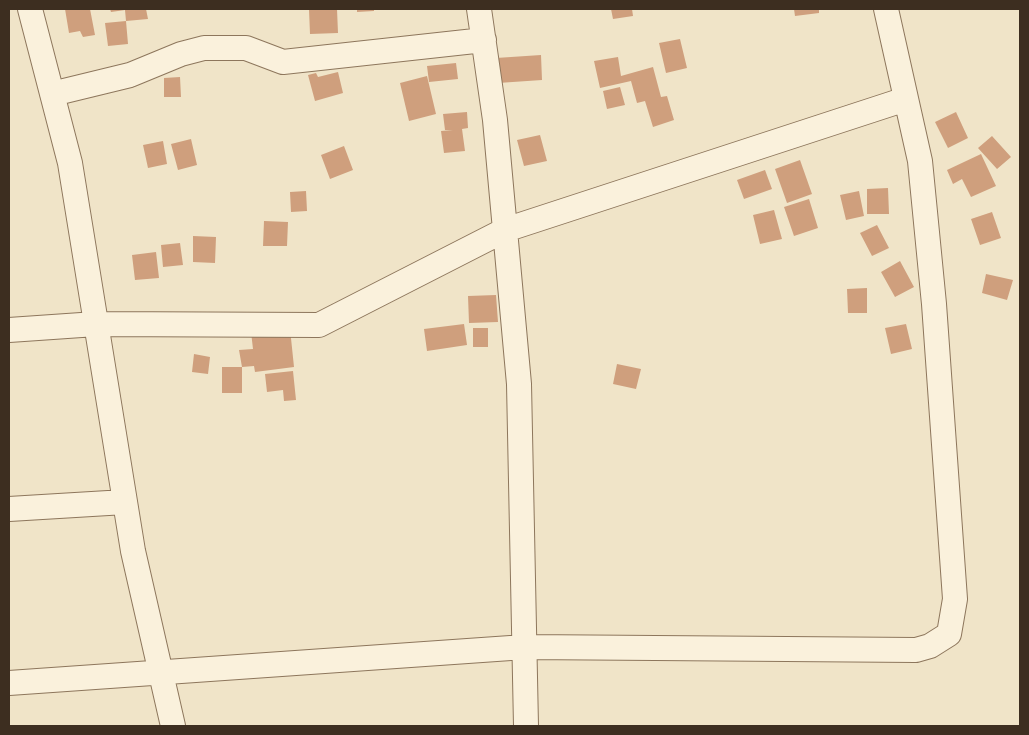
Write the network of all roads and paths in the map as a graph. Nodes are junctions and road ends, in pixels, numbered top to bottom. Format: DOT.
graph roads {
  1 [pos="30,9"];
  2 [pos="479,9"];
  3 [pos="886,9"];
  4 [pos="484,40"];
  5 [pos="52,94"];
  6 [pos="906,99"];
  7 [pos="505,230"];
  8 [pos="96,324"];
  9 [pos="9,330"];
  10 [pos="125,502"];
  11 [pos="9,509"];
  12 [pos="525,647"];
  13 [pos="160,671"];
  14 [pos="9,683"];
  15 [pos="173,726"];
  16 [pos="526,726"];
  1 -- 5 [label="street"];
  2 -- 4 [label="street"];
  3 -- 6 [label="street"];
  4 -- 5 [label="street"];
  4 -- 7 [label="street"];
  5 -- 8 [label="street"];
  6 -- 7 [label="street"];
  6 -- 12 [label="street"];
  7 -- 8 [label="street"];
  7 -- 12 [label="street"];
  8 -- 9 [label="street"];
  8 -- 10 [label="street"];
  10 -- 11 [label="street"];
  10 -- 13 [label="street"];
  12 -- 13 [label="street"];
  12 -- 16 [label="street"];
  13 -- 14 [label="street"];
  13 -- 15 [label="street"];
}
